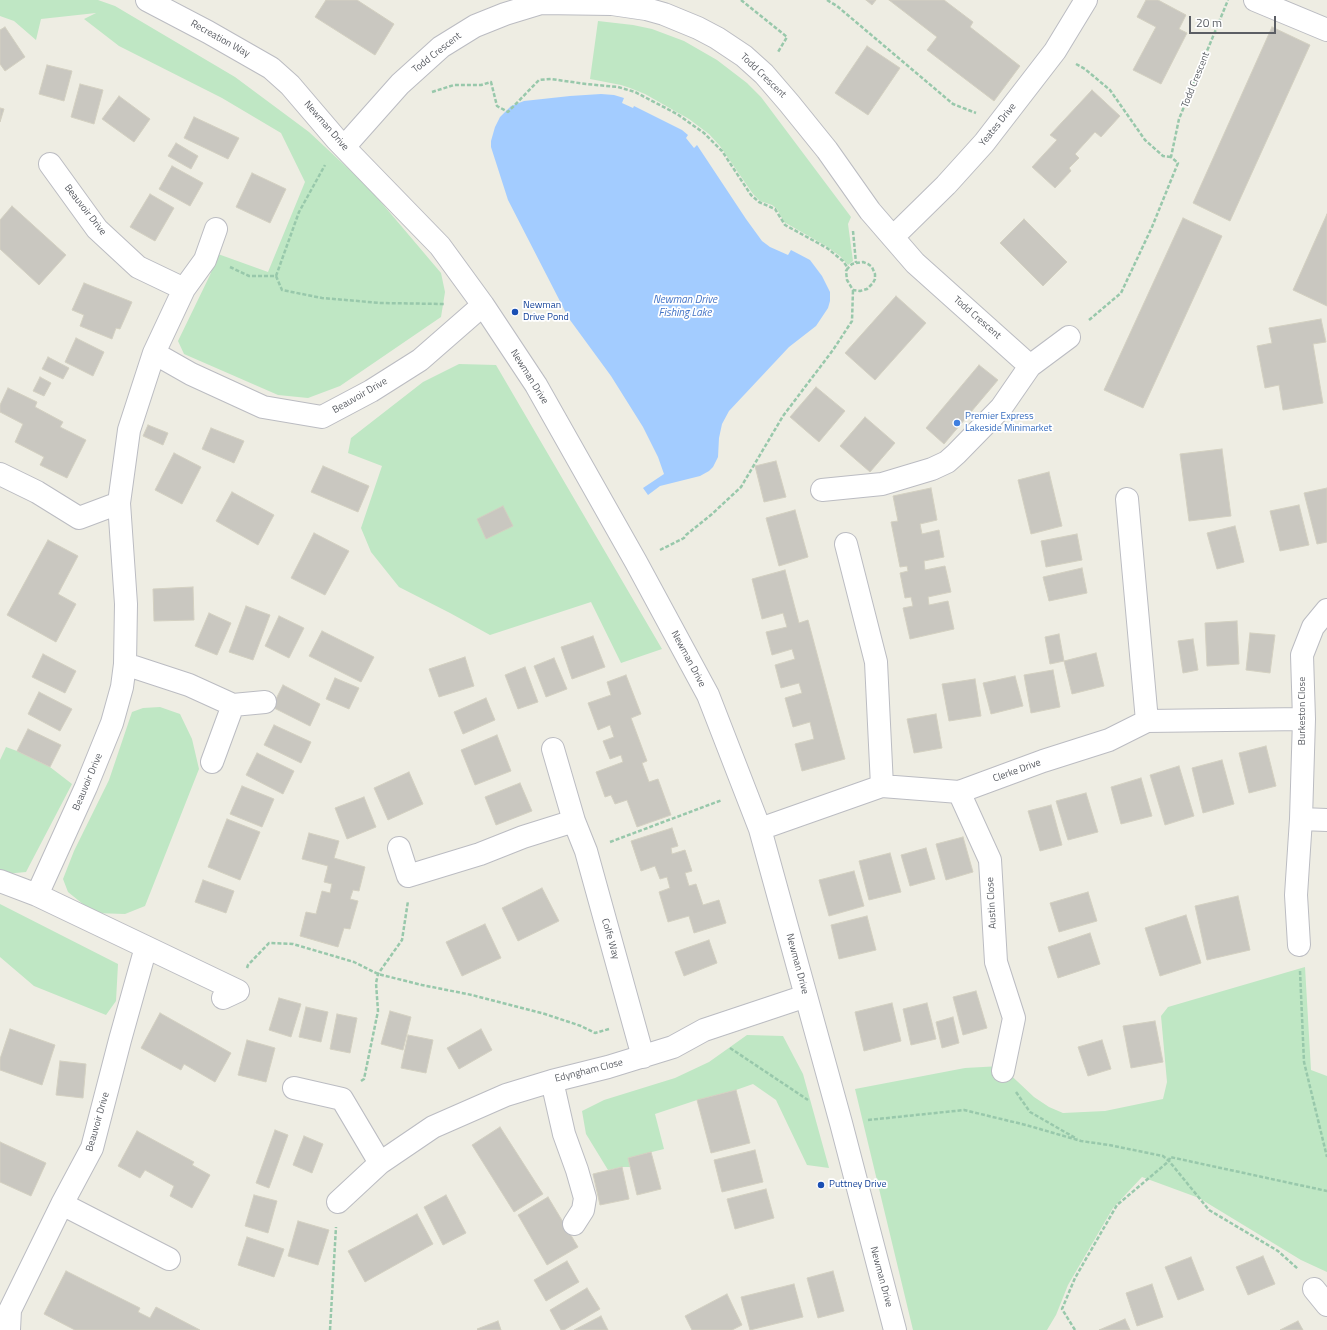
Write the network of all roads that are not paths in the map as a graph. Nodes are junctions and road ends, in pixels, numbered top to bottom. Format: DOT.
graph roads {
  1 [pos="147,0"];
  2 [pos="1086,0"];
  3 [pos="1255,0"];
  4 [pos="546,1"];
  5 [pos="1327,30"];
  6 [pos="290,85"];
  7 [pos="341,143"];
  8 [pos="50,164"];
  9 [pos="216,229"];
  10 [pos="893,237"];
  11 [pos="184,289"];
  12 [pos="482,305"];
  13 [pos="1069,337"];
  14 [pos="154,353"];
  15 [pos="1030,366"];
  16 [pos="0,474"];
  17 [pos="822,490"];
  18 [pos="1127,499"];
  19 [pos="119,503"];
  20 [pos="846,544"];
  21 [pos="1327,610"];
  22 [pos="125,664"];
  23 [pos="265,702"];
  24 [pos="233,705"];
  25 [pos="1304,719"];
  26 [pos="1147,721"];
  27 [pos="553,749"];
  28 [pos="212,762"];
  29 [pos="882,786"];
  30 [pos="959,792"];
  31 [pos="1301,819"];
  32 [pos="1327,820"];
  33 [pos="574,821"];
  34 [pos="760,829"];
  35 [pos="399,848"];
  36 [pos="0,881"];
  37 [pos="37,895"];
  38 [pos="1299,944"];
  39 [pos="146,947"];
  40 [pos="231,994"];
  41 [pos="806,996"];
  42 [pos="643,1057"];
  43 [pos="1003,1071"];
  44 [pos="552,1081"];
  45 [pos="294,1088"];
  46 [pos="380,1163"];
  47 [pos="338,1202"];
  48 [pos="62,1204"];
  49 [pos="574,1224"];
  50 [pos="169,1259"];
  51 [pos="10,1330"];
  52 [pos="895,1330"];
  1 -- 6 [label="street, Recreation Way"];
  2 -- 10 [label="street, Yeates Drive"];
  3 -- 5 [label="street"];
  4 -- 7 [label="street, Todd Crescent"];
  4 -- 10 [label="street, Todd Crescent"];
  6 -- 7 [label="street, Newman Drive"];
  7 -- 12 [label="street, Newman Drive"];
  8 -- 11 [label="street, Beauvoir Drive"];
  9 -- 11 [label="street, Beauvoir Drive"];
  10 -- 15 [label="street, Todd Crescent"];
  11 -- 14 [label="street, Beauvoir Drive"];
  12 -- 14 [label="street, Beauvoir Drive"];
  12 -- 34 [label="street, Newman Drive"];
  13 -- 15 [label="street"];
  14 -- 19 [label="street, Beauvoir Drive"];
  15 -- 17 [label="street"];
  16 -- 19 [label="street"];
  18 -- 26 [label="street"];
  19 -- 22 [label="street, Beauvoir Drive"];
  20 -- 29 [label="street"];
  21 -- 25 [label="street, Burkeston Close"];
  22 -- 24 [label="street"];
  22 -- 37 [label="street, Beauvoir Drive"];
  23 -- 24 [label="street"];
  24 -- 28 [label="street"];
  25 -- 26 [label="street, Clerke Drive"];
  25 -- 31 [label="street, Burkeston Close"];
  26 -- 30 [label="street, Clerke Drive"];
  27 -- 33 [label="street, Colfe Way"];
  29 -- 30 [label="street, Clerke Drive"];
  29 -- 34 [label="street, Clerke Drive"];
  30 -- 43 [label="street, Austin Close"];
  31 -- 32 [label="street"];
  31 -- 38 [label="street, Burkeston Close"];
  33 -- 35 [label="street"];
  33 -- 42 [label="street, Colfe Way"];
  34 -- 41 [label="street, Newman Drive"];
  36 -- 37 [label="street"];
  37 -- 39 [label="street"];
  39 -- 40 [label="street"];
  39 -- 48 [label="street, Beauvoir Drive"];
  41 -- 42 [label="street, Edyngham Close"];
  41 -- 52 [label="street, Newman Drive"];
  42 -- 44 [label="street, Edyngham Close"];
  44 -- 46 [label="street, Edyngham Close"];
  44 -- 49 [label="street"];
  45 -- 46 [label="street"];
  46 -- 47 [label="street, Edyngham Close"];
  48 -- 50 [label="street"];
  48 -- 51 [label="street, Beauvoir Drive"];
}
